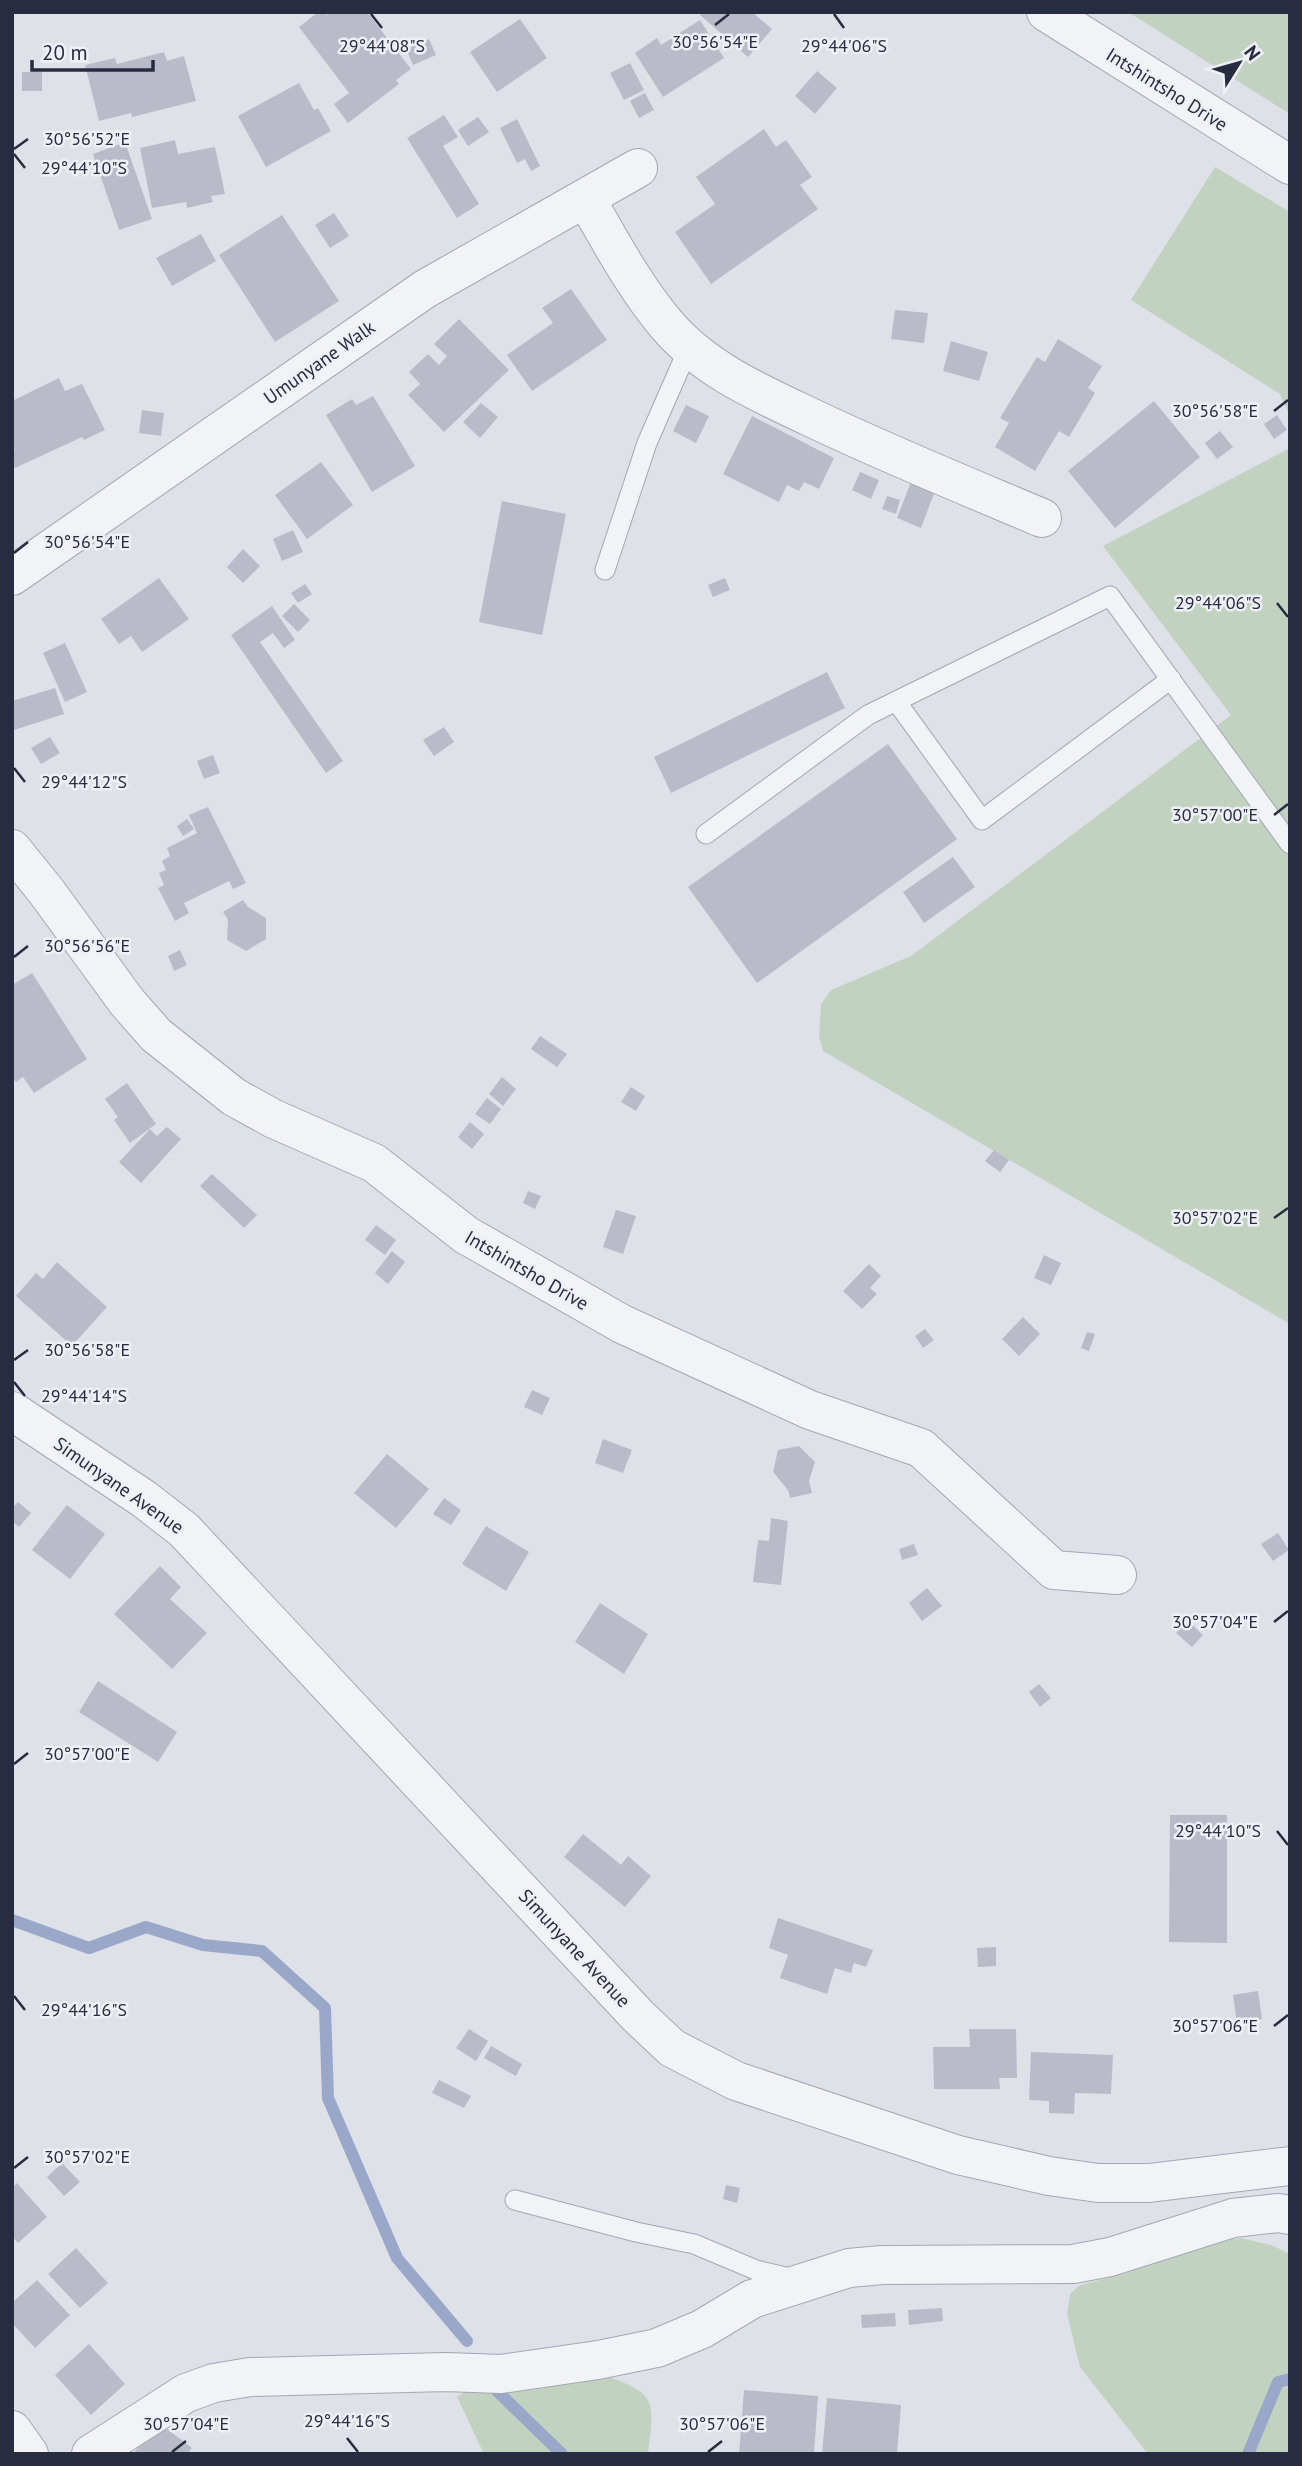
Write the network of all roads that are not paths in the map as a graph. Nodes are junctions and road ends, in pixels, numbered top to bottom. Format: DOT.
graph roads {
  1 [pos="1046,12"];
  2 [pos="1290,165"];
  3 [pos="638,168"];
  4 [pos="586,199"];
  5 [pos="689,347"];
  6 [pos="1042,518"];
  7 [pos="605,570"];
  8 [pos="12,576"];
  9 [pos="1171,679"];
  10 [pos="897,701"];
  11 [pos="706,834"];
  12 [pos="1290,844"];
  13 [pos="12,849"];
  14 [pos="12,1411"];
  15 [pos="1117,1574"];
  16 [pos="1290,2166"];
  17 [pos="515,2200"];
  18 [pos="1290,2215"];
  19 [pos="802,2281"];
  20 [pos="12,2430"];
  21 [pos="29,2454"];
  22 [pos="92,2454"];
  1 -- 2 [label="street, Intshintsho Drive"];
  3 -- 4 [label="street, Umunyane Walk"];
  4 -- 5 [label="street"];
  4 -- 8 [label="street, Umunyane Walk"];
  5 -- 6 [label="street"];
  5 -- 7 [label="lane"];
  9 -- 10 [label="lane"];
  9 -- 10 [label="lane"];
  9 -- 12 [label="lane"];
  10 -- 11 [label="lane"];
  13 -- 15 [label="street, Intshintsho Drive"];
  14 -- 16 [label="street, Simunyane Avenue"];
  17 -- 19 [label="lane"];
  18 -- 19 [label="street"];
  19 -- 22 [label="street"];
  20 -- 21 [label="street"];
}
